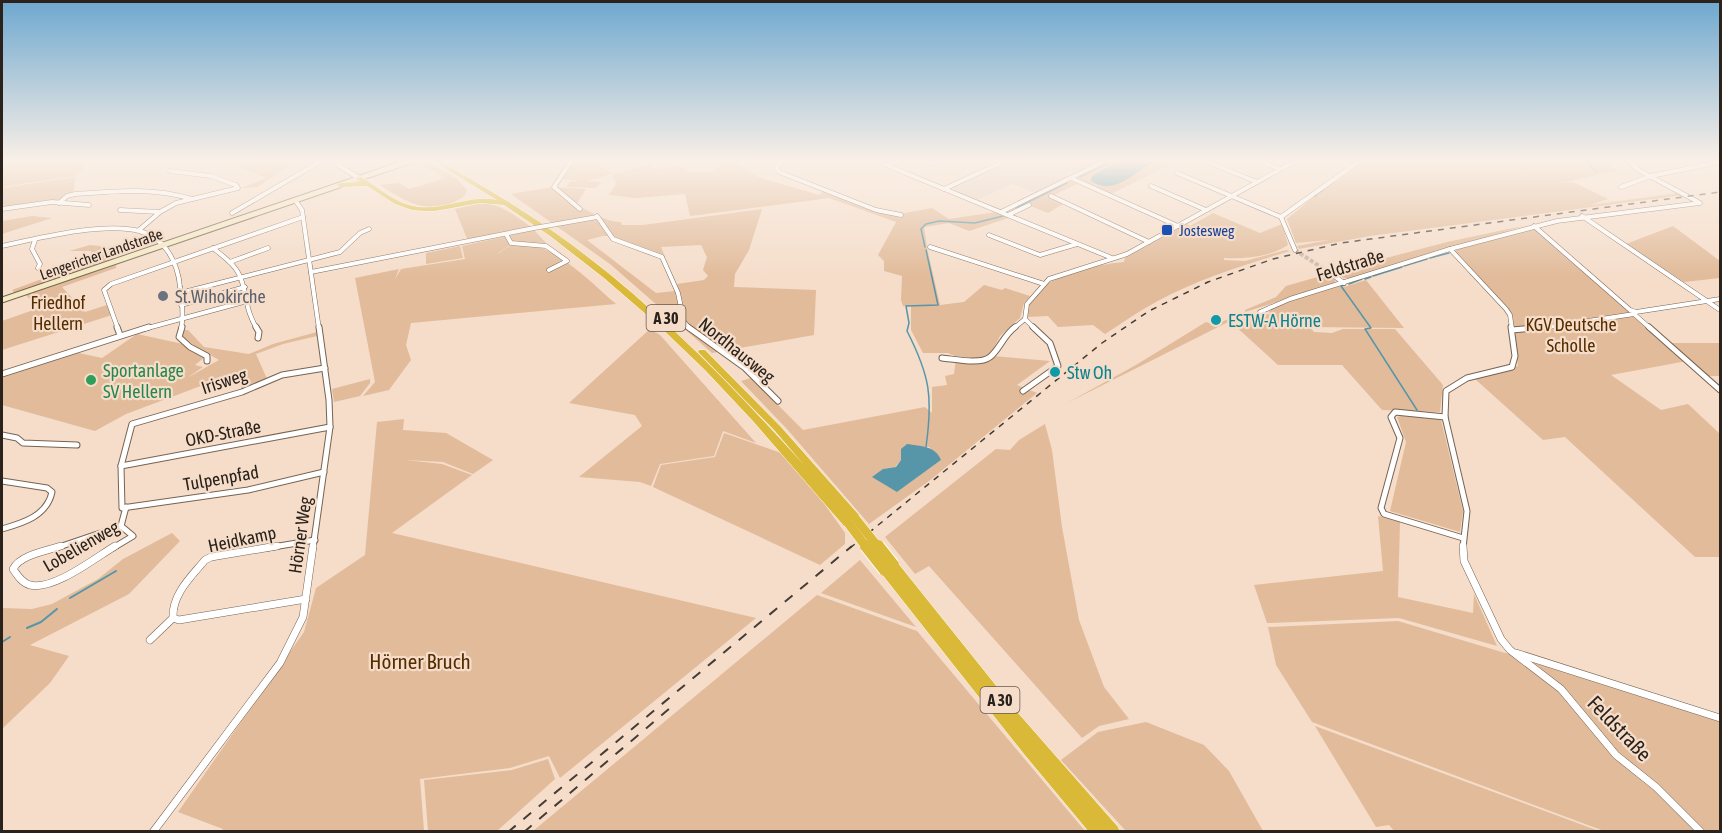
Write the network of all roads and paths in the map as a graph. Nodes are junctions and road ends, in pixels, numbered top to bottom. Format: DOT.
graph roads {
  1 [pos="65,199"];
  2 [pos="192,199"];
  3 [pos="256,199"];
  4 [pos="298,199"];
  5 [pos="394,199"];
  6 [pos="464,199"];
  7 [pos="500,199"];
  8 [pos="507,199"];
  9 [pos="566,199"];
  10 [pos="848,199"];
  11 [pos="968,199"];
  12 [pos="1027,199"];
  13 [pos="1057,199"];
  14 [pos="1118,199"];
  15 [pos="1181,199"];
  16 [pos="1227,199"];
  17 [pos="1239,199"];
  18 [pos="1307,199"];
  19 [pos="1693,199"];
  20 [pos="295,200"];
  21 [pos="59,203"];
  22 [pos="89,205"];
  23 [pos="1029,205"];
  24 [pos="445,208"];
  25 [pos="2,209"];
  26 [pos="580,209"];
  27 [pos="120,210"];
  28 [pos="1206,210"];
  29 [pos="520,211"];
  30 [pos="1000,212"];
  31 [pos="159,213"];
  32 [pos="232,213"];
  33 [pos="901,215"];
  34 [pos="1008,215"];
  35 [pos="1582,216"];
  36 [pos="1281,217"];
  37 [pos="303,218"];
  38 [pos="1178,226"];
  39 [pos="1534,226"];
  40 [pos="369,229"];
  41 [pos="139,230"];
  42 [pos="506,234"];
  43 [pos="989,234"];
  44 [pos="35,240"];
  45 [pos="1149,242"];
  46 [pos="1077,244"];
  47 [pos="163,245"];
  48 [pos="2,246"];
  49 [pos="930,247"];
  50 [pos="213,248"];
  51 [pos="268,248"];
  52 [pos="1450,249"];
  53 [pos="1295,250"];
  54 [pos="1115,258"];
  55 [pos="309,260"];
  56 [pos="175,261"];
  57 [pos="230,262"];
  58 [pos="38,268"];
  59 [pos="549,270"];
  60 [pos="311,272"];
  61 [pos="1330,273"];
  62 [pos="241,278"];
  63 [pos="1344,283"];
  64 [pos="1044,284"];
  65 [pos="244,287"];
  66 [pos="180,293"];
  67 [pos="1720,299"];
  68 [pos="2,300"];
  69 [pos="1708,301"];
  70 [pos="247,302"];
  71 [pos="181,305"];
  72 [pos="1720,310"];
  73 [pos="1260,312"];
  74 [pos="1633,313"];
  75 [pos="181,318"];
  76 [pos="1025,319"];
  77 [pos="1512,330"];
  78 [pos="120,335"];
  79 [pos="258,338"];
  80 [pos="942,358"];
  81 [pos="207,361"];
  82 [pos="325,368"];
  83 [pos="2,374"];
  84 [pos="1720,390"];
  85 [pos="1023,391"];
  86 [pos="778,401"];
  87 [pos="1445,417"];
  88 [pos="132,424"];
  89 [pos="330,427"];
  90 [pos="2,435"];
  91 [pos="77,445"];
  92 [pos="121,466"];
  93 [pos="324,471"];
  94 [pos="2,481"];
  95 [pos="124,508"];
  96 [pos="851,520"];
  97 [pos="121,526"];
  98 [pos="2,530"];
  99 [pos="1463,538"];
  100 [pos="315,540"];
  101 [pos="889,567"];
  102 [pos="306,599"];
  103 [pos="173,618"];
  104 [pos="150,640"];
  105 [pos="1513,651"];
  106 [pos="1720,718"];
  107 [pos="153,831"];
  108 [pos="1098,831"];
  109 [pos="1113,831"];
  110 [pos="1701,831"];
  1 -- 21 [label="street"];
  2 -- 31 [label="street"];
  3 -- 32 [label="street"];
  4 -- 20 [label="main road, Lengericher Landstraße"];
  5 -- 24 [label="highway"];
  6 -- 24 [label="highway"];
  7 -- 29 [label="highway, A 30"];
  8 -- 96 [label="highway, A 30"];
  9 -- 26 [label="street"];
  10 -- 33 [label="street"];
  11 -- 30 [label="street"];
  12 -- 30 [label="street"];
  13 -- 45 [label="street"];
  14 -- 38 [label="street"];
  15 -- 28 [label="street"];
  16 -- 28 [label="street"];
  17 -- 36 [label="street"];
  18 -- 36 [label="street"];
  19 -- 35 [label="street, Feldstraße"];
  20 -- 37 [label="street, Hörner Weg"];
  20 -- 47 [label="main road, Lengericher Landstraße"];
  21 -- 22 [label="street"];
  21 -- 25 [label="street"];
  23 -- 34 [label="street"];
  24 -- 29 [label="highway"];
  27 -- 31 [label="street"];
  28 -- 38 [label="street"];
  29 -- 96 [label="highway, A 30"];
  30 -- 34 [label="street"];
  31 -- 41 [label="street"];
  34 -- 46 [label="street"];
  35 -- 39 [label="street, Feldstraße"];
  35 -- 69 [label="street"];
  36 -- 53 [label="street"];
  37 -- 50 [label="street"];
  37 -- 55 [label="street, Hörner Weg"];
  38 -- 45 [label="street"];
  39 -- 52 [label="street, Feldstraße"];
  39 -- 74 [label="street"];
  40 -- 55 [label="street"];
  41 -- 44 [label="street"];
  41 -- 47 [label="street"];
  42 -- 59 [label="street"];
  42 -- 60 [label="street, Nordhausweg"];
  42 -- 86 [label="street, Nordhausweg, bridge"];
  43 -- 46 [label="street"];
  44 -- 48 [label="street"];
  44 -- 58 [label="street"];
  45 -- 54 [label="street"];
  46 -- 54 [label="street"];
  47 -- 56 [label="street"];
  47 -- 68 [label="main road, Lengericher Landstraße"];
  49 -- 64 [label="street"];
  50 -- 56 [label="street"];
  50 -- 57 [label="street"];
  51 -- 57 [label="street"];
  52 -- 63 [label="street, Feldstraße"];
  52 -- 77 [label="street, Feldstraße"];
  54 -- 64 [label="street"];
  55 -- 60 [label="street, Hörner Weg"];
  55 -- 62 [label="street"];
  56 -- 66 [label="street"];
  56 -- 78 [label="street"];
  57 -- 62 [label="street"];
  60 -- 82 [label="street, Hörner Weg"];
  61 -- 63 [label="street"];
  62 -- 65 [label="street"];
  62 -- 66 [label="street"];
  63 -- 73 [label="street, Feldstraße"];
  64 -- 76 [label="street"];
  65 -- 70 [label="street"];
  65 -- 71 [label="street"];
  66 -- 71 [label="street"];
  67 -- 69 [label="street"];
  69 -- 72 [label="street"];
  69 -- 74 [label="street"];
  70 -- 75 [label="street"];
  70 -- 79 [label="street"];
  71 -- 75 [label="street"];
  74 -- 77 [label="street"];
  74 -- 84 [label="street"];
  75 -- 78 [label="street"];
  75 -- 81 [label="street"];
  76 -- 80 [label="street"];
  76 -- 85 [label="street"];
  77 -- 87 [label="street, Feldstraße"];
  78 -- 83 [label="street"];
  82 -- 88 [label="street, Irisweg"];
  82 -- 89 [label="street, Hörner Weg"];
  87 -- 99 [label="street, Feldstraße"];
  87 -- 99 [label="street"];
  88 -- 92 [label="street, Lobelienweg"];
  89 -- 92 [label="street, OKD-Straße"];
  89 -- 93 [label="street, Hörner Weg"];
  90 -- 91 [label="street"];
  92 -- 95 [label="street, Lobelienweg"];
  93 -- 95 [label="street, Tulpenpfad"];
  93 -- 100 [label="street, Hörner Weg"];
  94 -- 98 [label="street"];
  95 -- 97 [label="street, Lobelienweg"];
  96 -- 101 [label="highway, A 30, bridge"];
  97 -- 97 [label="street, Lobelienweg"];
  99 -- 105 [label="street, Feldstraße"];
  100 -- 102 [label="street, Hörner Weg"];
  100 -- 103 [label="street, Heidkamp"];
  101 -- 108 [label="highway, A 30"];
  101 -- 109 [label="highway, A 30"];
  102 -- 103 [label="street"];
  102 -- 107 [label="street, Hörner Weg"];
  103 -- 104 [label="street, Heidkamp"];
  105 -- 106 [label="street, Feldstraße"];
  105 -- 110 [label="street, Feldstraße"];
}
